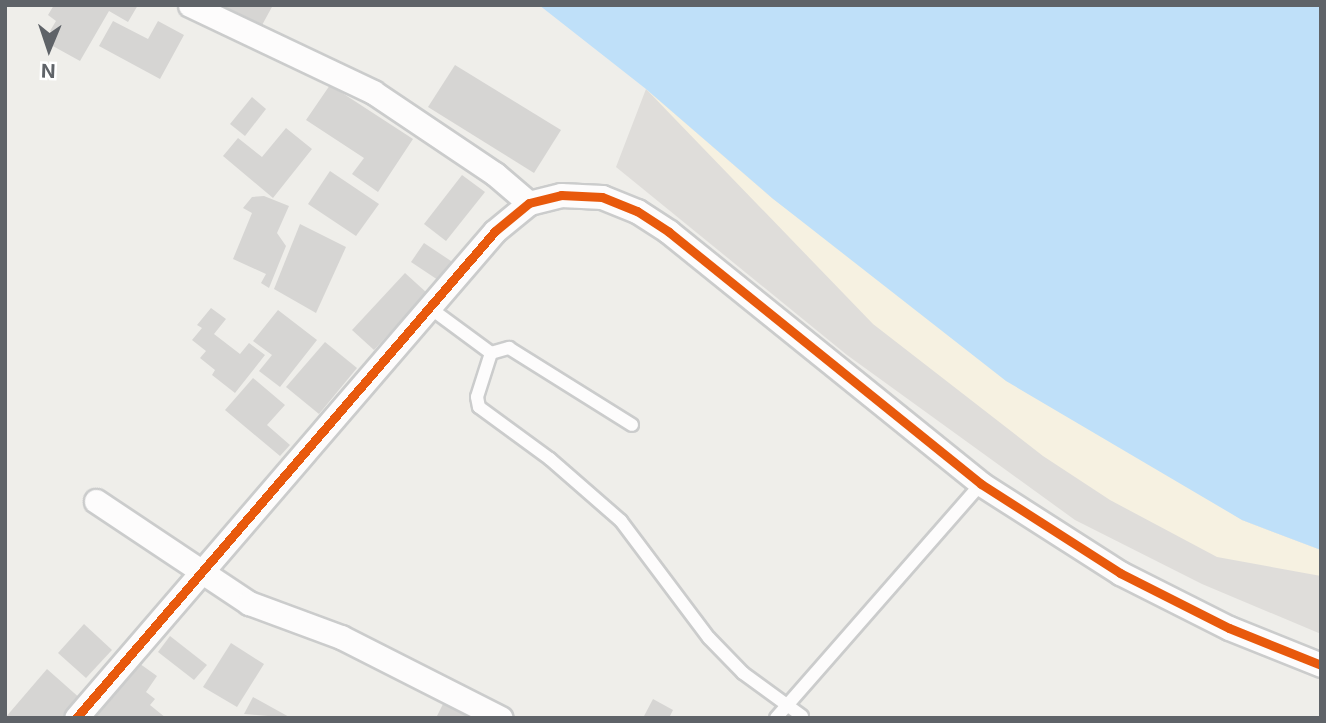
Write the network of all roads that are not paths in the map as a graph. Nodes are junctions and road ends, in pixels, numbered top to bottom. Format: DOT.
graph roads {
  1 [pos="190,5"];
  2 [pos="529,204"];
  3 [pos="430,308"];
  4 [pos="491,352"];
  5 [pos="632,425"];
  6 [pos="981,484"];
  7 [pos="96,501"];
  8 [pos="200,574"];
  9 [pos="1321,665"];
  10 [pos="784,706"];
  11 [pos="802,716"];
  12 [pos="76,718"];
  13 [pos="501,718"];
  14 [pos="776,718"];
  1 -- 2 [label="street"];
  2 -- 3 [label="street"];
  2 -- 6 [label="street"];
  3 -- 4 [label="lane"];
  3 -- 8 [label="street"];
  4 -- 5 [label="lane"];
  4 -- 10 [label="lane"];
  6 -- 9 [label="street"];
  6 -- 10 [label="lane"];
  7 -- 8 [label="street"];
  8 -- 12 [label="street"];
  8 -- 13 [label="street"];
  10 -- 11 [label="lane"];
  10 -- 14 [label="lane"];
}
